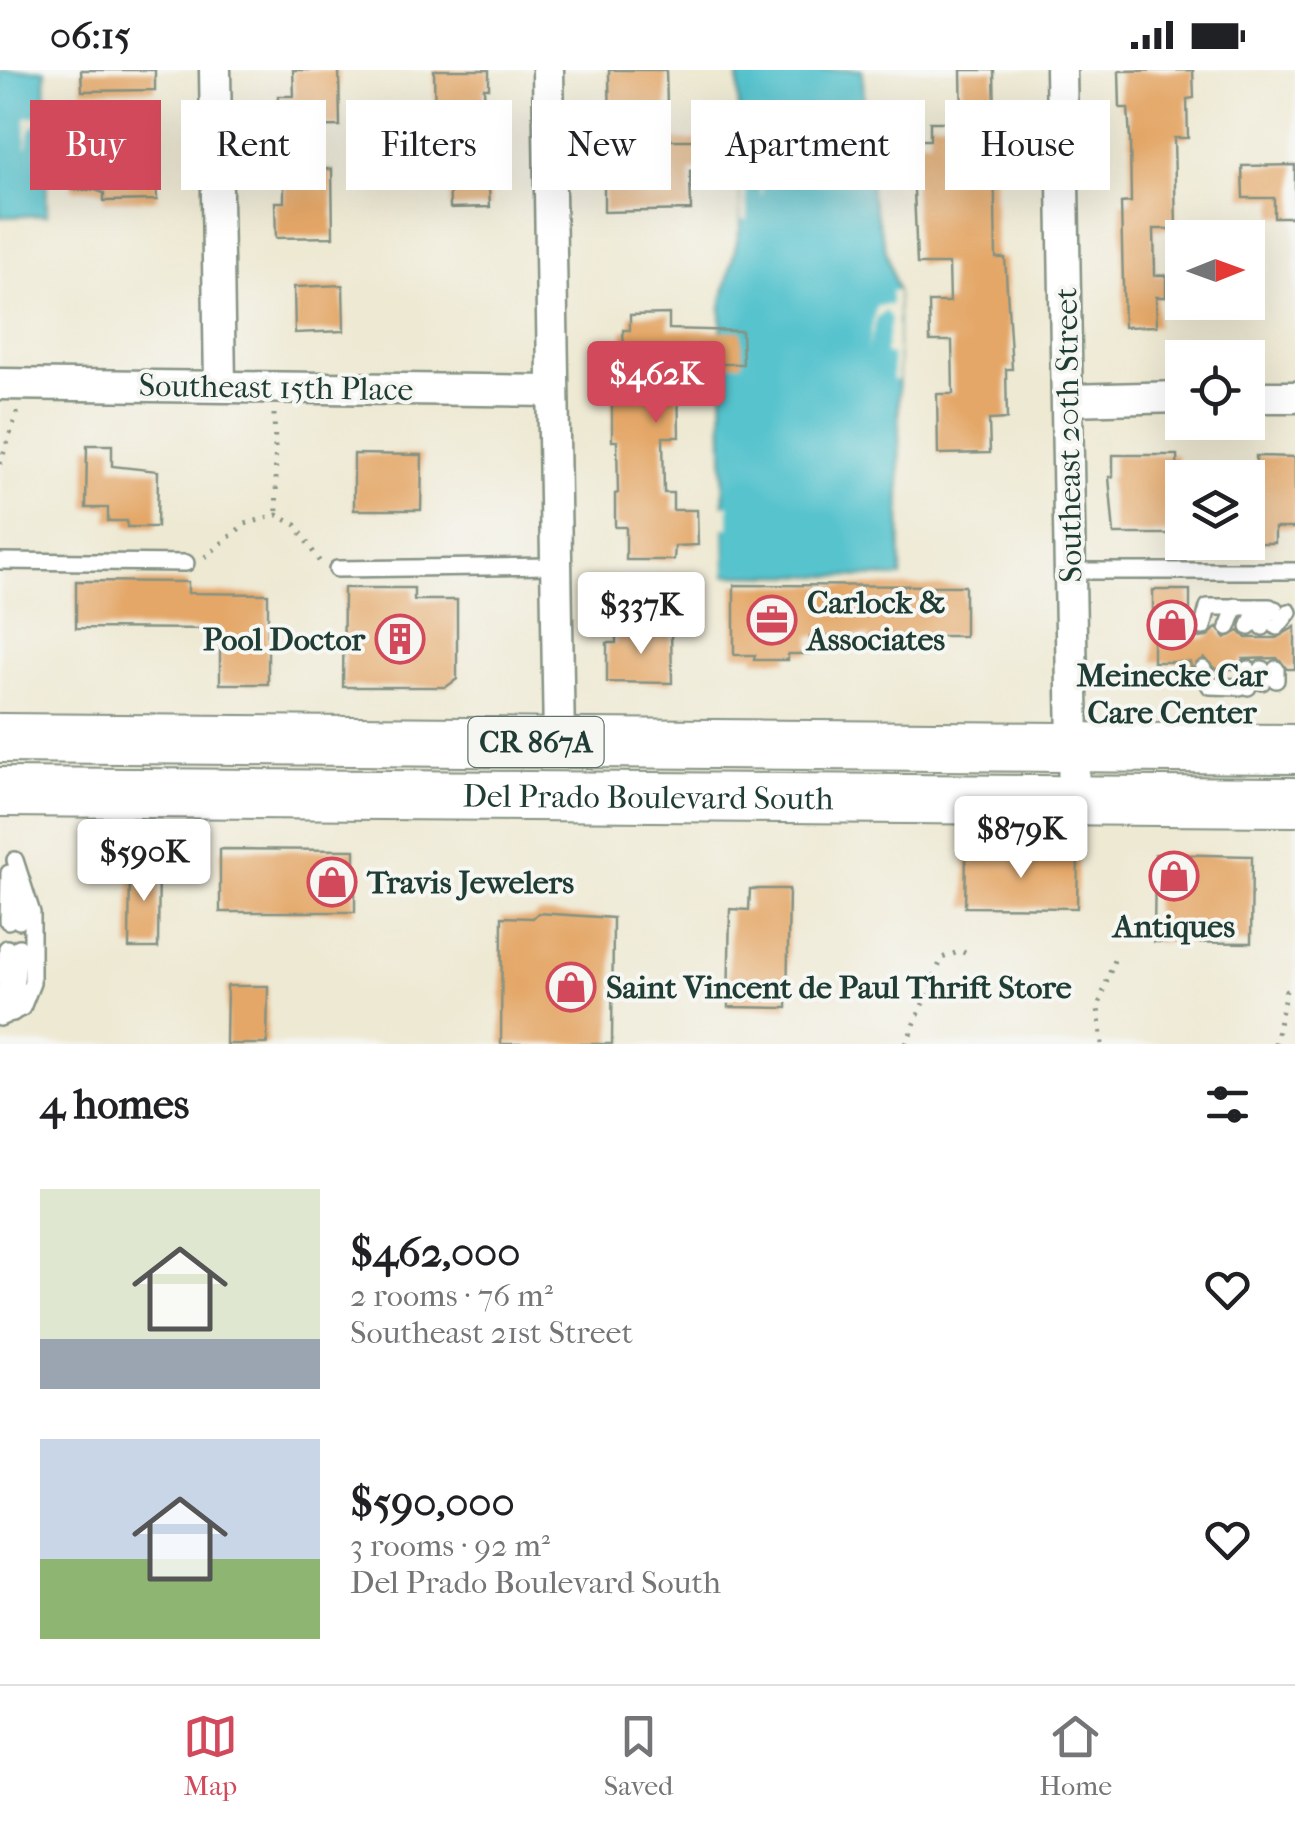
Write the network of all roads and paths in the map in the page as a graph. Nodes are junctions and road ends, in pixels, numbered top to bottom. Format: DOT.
graph roads {
  1 [pos="215,70"];
  2 [pos="548,70"];
  3 [pos="1060,70"];
  4 [pos="9,384"];
  5 [pos="220,385"];
  6 [pos="272,386"];
  7 [pos="551,391"];
  8 [pos="1165,397"];
  9 [pos="1265,397"];
  10 [pos="1295,397"];
  11 [pos="1068,400"];
  12 [pos="0,464"];
  13 [pos="276,516"];
  14 [pos="0,561"];
  15 [pos="186,563"];
  16 [pos="554,566"];
  17 [pos="338,569"];
  18 [pos="1070,571"];
  19 [pos="1295,572"];
  20 [pos="1236,606"];
  21 [pos="1203,627"];
  22 [pos="1228,627"];
  23 [pos="1263,627"];
  24 [pos="1203,669"];
  25 [pos="1227,669"];
  26 [pos="0,738"];
  27 [pos="56,739"];
  28 [pos="559,742"];
  29 [pos="1073,748"];
  30 [pos="1295,749"];
  31 [pos="0,757"];
  32 [pos="0,792"];
  33 [pos="290,794"];
  34 [pos="1074,801"];
  35 [pos="1295,802"];
  36 [pos="16,866"];
  37 [pos="0,889"];
  38 [pos="13,921"];
  39 [pos="13,948"];
  40 [pos="971,956"];
  41 [pos="1115,957"];
  42 [pos="1295,988"];
  43 [pos="4,1015"];
  44 [pos="906,1044"];
  45 [pos="1102,1044"];
  46 [pos="1275,1044"];
  1 -- 5 [label="street"];
  2 -- 7 [label="street"];
  3 -- 11 [label="street, Southeast 20th Street"];
  4 -- 5 [label="street, Southeast 15th Place"];
  4 -- 12 [label="path"];
  5 -- 6 [label="street, Southeast 15th Place"];
  6 -- 7 [label="street, Southeast 15th Place"];
  6 -- 13 [label="path"];
  7 -- 16 [label="street"];
  8 -- 11 [label="street"];
  9 -- 10 [label="street"];
  11 -- 18 [label="street, Southeast 20th Street"];
  13 -- 15 [label="path"];
  13 -- 17 [label="path"];
  14 -- 15 [label="lane"];
  16 -- 17 [label="lane"];
  16 -- 28 [label="street"];
  18 -- 19 [label="lane"];
  18 -- 29 [label="street, Southeast 20th Street"];
  20 -- 21 [label="lane"];
  20 -- 22 [label="lane"];
  20 -- 23 [label="lane"];
  24 -- 25 [label="lane"];
  26 -- 27 [label="main road, Del Prado Boulevard South / CR 867A"];
  27 -- 28 [label="main road, Del Prado Boulevard South / CR 867A"];
  27 -- 31 [label="main road"];
  28 -- 29 [label="main road, Del Prado Boulevard South / CR 867A"];
  28 -- 33 [label="main road"];
  29 -- 30 [label="main road, Del Prado Boulevard South / CR 867A"];
  29 -- 34 [label="street, Southeast 20th Street"];
  32 -- 33 [label="main road, Del Prado Boulevard South / CR 867A"];
  33 -- 34 [label="main road, Del Prado Boulevard South / CR 867A"];
  34 -- 35 [label="main road, Del Prado Boulevard South / CR 867A"];
  36 -- 37 [label="lane"];
  36 -- 38 [label="lane"];
  36 -- 43 [label="lane"];
  39 -- 43 [label="lane"];
  40 -- 44 [label="path"];
  41 -- 45 [label="path"];
  42 -- 46 [label="path"];
}
